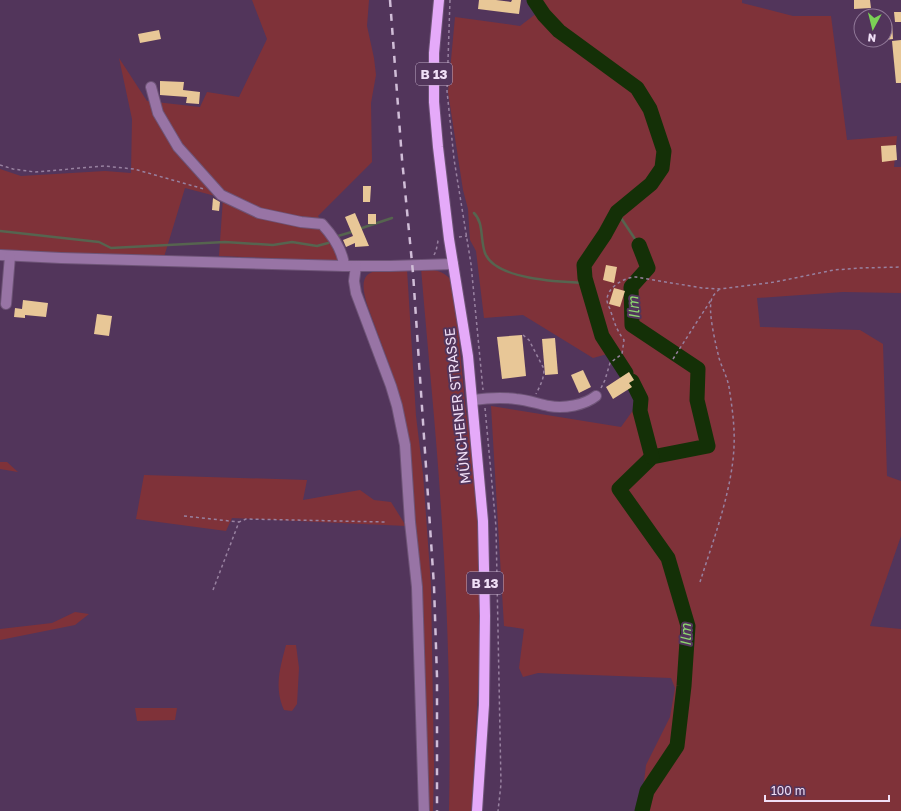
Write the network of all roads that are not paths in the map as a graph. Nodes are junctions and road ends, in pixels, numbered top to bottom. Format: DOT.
graph roads {
  1 [pos="439,0"];
  2 [pos="151,87"];
  3 [pos="5,255"];
  4 [pos="453,264"];
  5 [pos="344,266"];
  6 [pos="356,266"];
  7 [pos="6,304"];
  8 [pos="596,396"];
  9 [pos="473,400"];
  10 [pos="424,811"];
  11 [pos="477,811"];
  1 -- 4 [label="main road, MÜNCHENER STRASSE / B 13"];
  2 -- 5 [label="street"];
  3 -- 5 [label="street"];
  3 -- 7 [label="street"];
  4 -- 6 [label="street"];
  4 -- 9 [label="main road, MÜNCHENER STRASSE / B 13"];
  5 -- 6 [label="street"];
  6 -- 10 [label="street"];
  8 -- 9 [label="street"];
  9 -- 11 [label="main road, MÜNCHENER STRASSE / B 13"];
}
